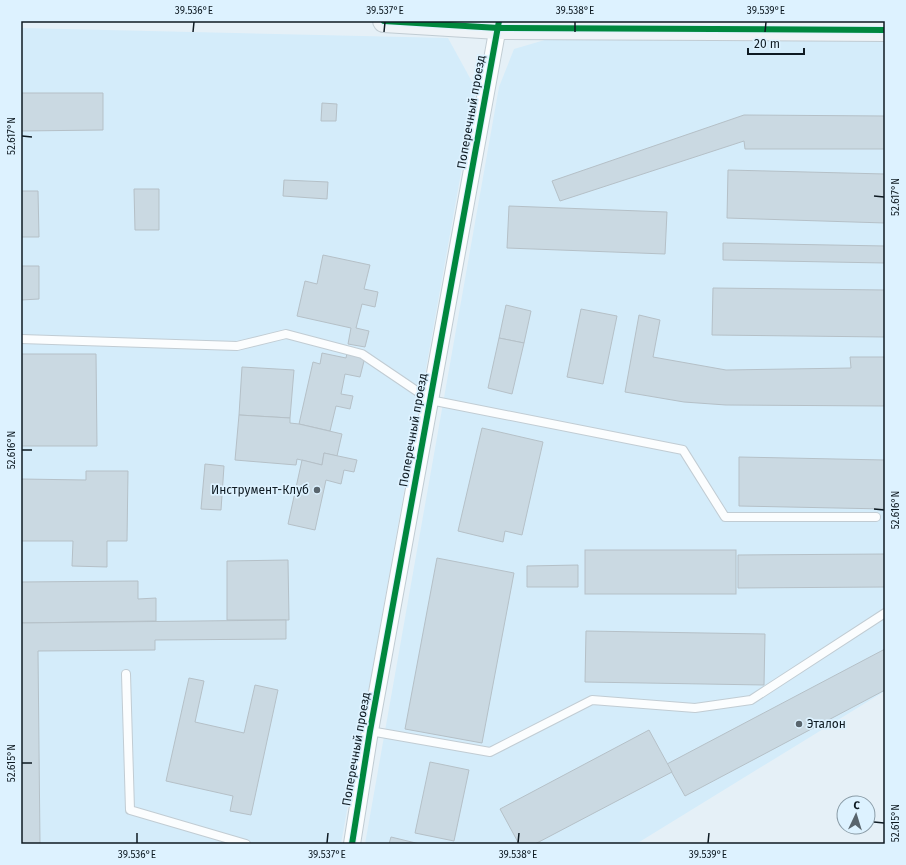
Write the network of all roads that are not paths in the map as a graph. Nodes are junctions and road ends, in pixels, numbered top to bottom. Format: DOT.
graph roads {
  1 [pos="384,21"];
  2 [pos="499,25"];
  3 [pos="885,30"];
  4 [pos="21,339"];
  5 [pos="430,400"];
  6 [pos="876,517"];
  7 [pos="885,613"];
  8 [pos="126,674"];
  9 [pos="370,731"];
  10 [pos="246,844"];
  11 [pos="352,844"];
  1 -- 2 [label="street"];
  2 -- 3 [label="street"];
  2 -- 5 [label="street, Поперечный проезд"];
  4 -- 5 [label="lane"];
  5 -- 6 [label="lane"];
  5 -- 9 [label="street, Поперечный проезд"];
  7 -- 9 [label="lane"];
  8 -- 10 [label="lane"];
  9 -- 11 [label="street, Поперечный проезд"];
}
